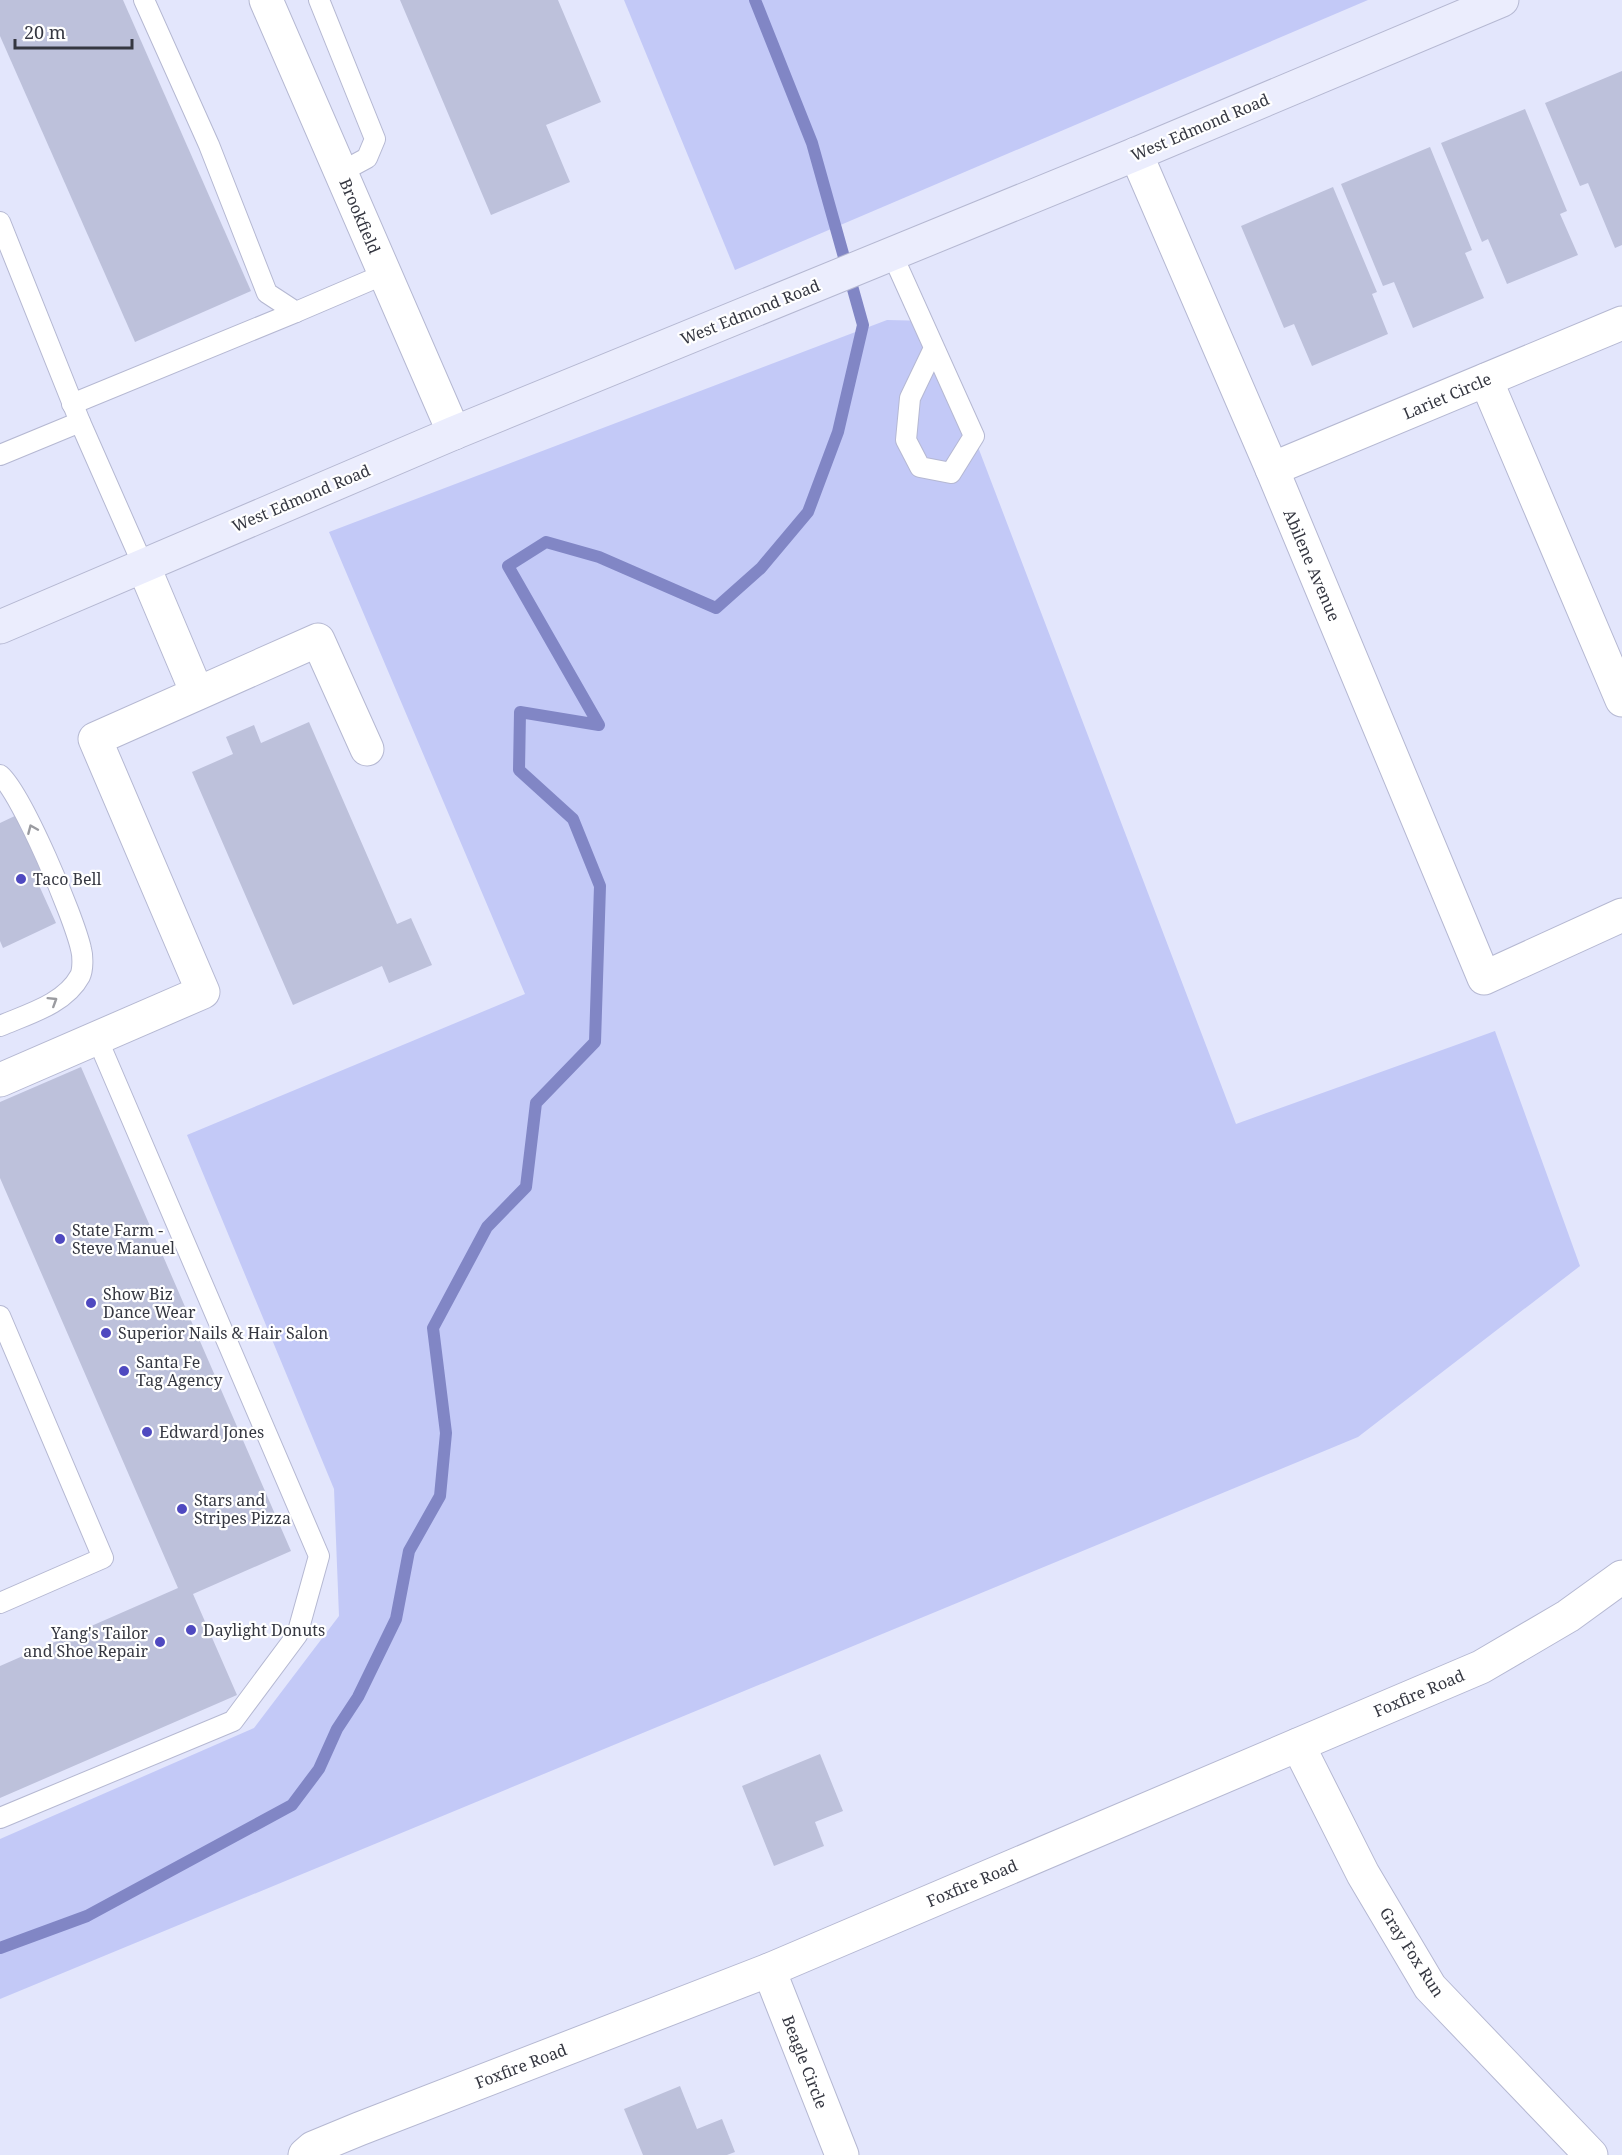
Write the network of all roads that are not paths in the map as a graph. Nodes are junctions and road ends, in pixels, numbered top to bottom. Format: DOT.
graph roads {
  1 [pos="144,0"];
  2 [pos="266,0"];
  3 [pos="319,0"];
  4 [pos="1502,0"];
  5 [pos="1136,154"];
  6 [pos="341,172"];
  7 [pos="0,222"];
  8 [pos="892,254"];
  9 [pos="385,274"];
  10 [pos="296,312"];
  11 [pos="1622,323"];
  12 [pos="934,348"];
  13 [pos="1486,380"];
  14 [pos="76,413"];
  15 [pos="454,433"];
  16 [pos="0,455"];
  17 [pos="1272,469"];
  18 [pos="143,565"];
  19 [pos="0,627"];
  20 [pos="197,693"];
  21 [pos="1622,700"];
  22 [pos="367,749"];
  23 [pos="0,775"];
  24 [pos="1622,915"];
  25 [pos="0,1026"];
  26 [pos="98,1038"];
  27 [pos="0,1080"];
  28 [pos="0,1316"];
  29 [pos="1622,1577"];
  30 [pos="0,1603"];
  31 [pos="1298,1745"];
  32 [pos="0,1818"];
  33 [pos="769,1970"];
  34 [pos="305,2155"];
  35 [pos="842,2155"];
  36 [pos="1591,2155"];
  1 -- 10 [label="lane"];
  2 -- 6 [label="street, Brookfield"];
  3 -- 6 [label="lane"];
  4 -- 5 [label="main road, West Edmond Road"];
  5 -- 8 [label="main road, West Edmond Road"];
  5 -- 17 [label="street, Abilene Avenue"];
  6 -- 9 [label="street, Brookfield"];
  7 -- 14 [label="lane"];
  8 -- 12 [label="lane"];
  8 -- 15 [label="main road, West Edmond Road"];
  9 -- 10 [label="lane"];
  9 -- 15 [label="street, Brookfield"];
  10 -- 14 [label="lane"];
  11 -- 13 [label="street, Lariet Circle"];
  12 -- 12 [label="lane"];
  13 -- 17 [label="street, Lariet Circle"];
  13 -- 21 [label="street"];
  14 -- 16 [label="lane"];
  14 -- 18 [label="lane"];
  15 -- 18 [label="main road, West Edmond Road"];
  17 -- 24 [label="street, Abilene Avenue"];
  18 -- 19 [label="main road, West Edmond Road"];
  18 -- 20 [label="street"];
  20 -- 22 [label="street"];
  20 -- 26 [label="street"];
  25 -- 23 [label="lane, one-way"];
  26 -- 27 [label="street"];
  26 -- 32 [label="lane"];
  28 -- 30 [label="lane"];
  29 -- 31 [label="street, Foxfire Road"];
  31 -- 33 [label="street, Foxfire Road"];
  31 -- 36 [label="street, Gray Fox Run"];
  33 -- 34 [label="street, Foxfire Road"];
  33 -- 35 [label="street, Beagle Circle"];
}
